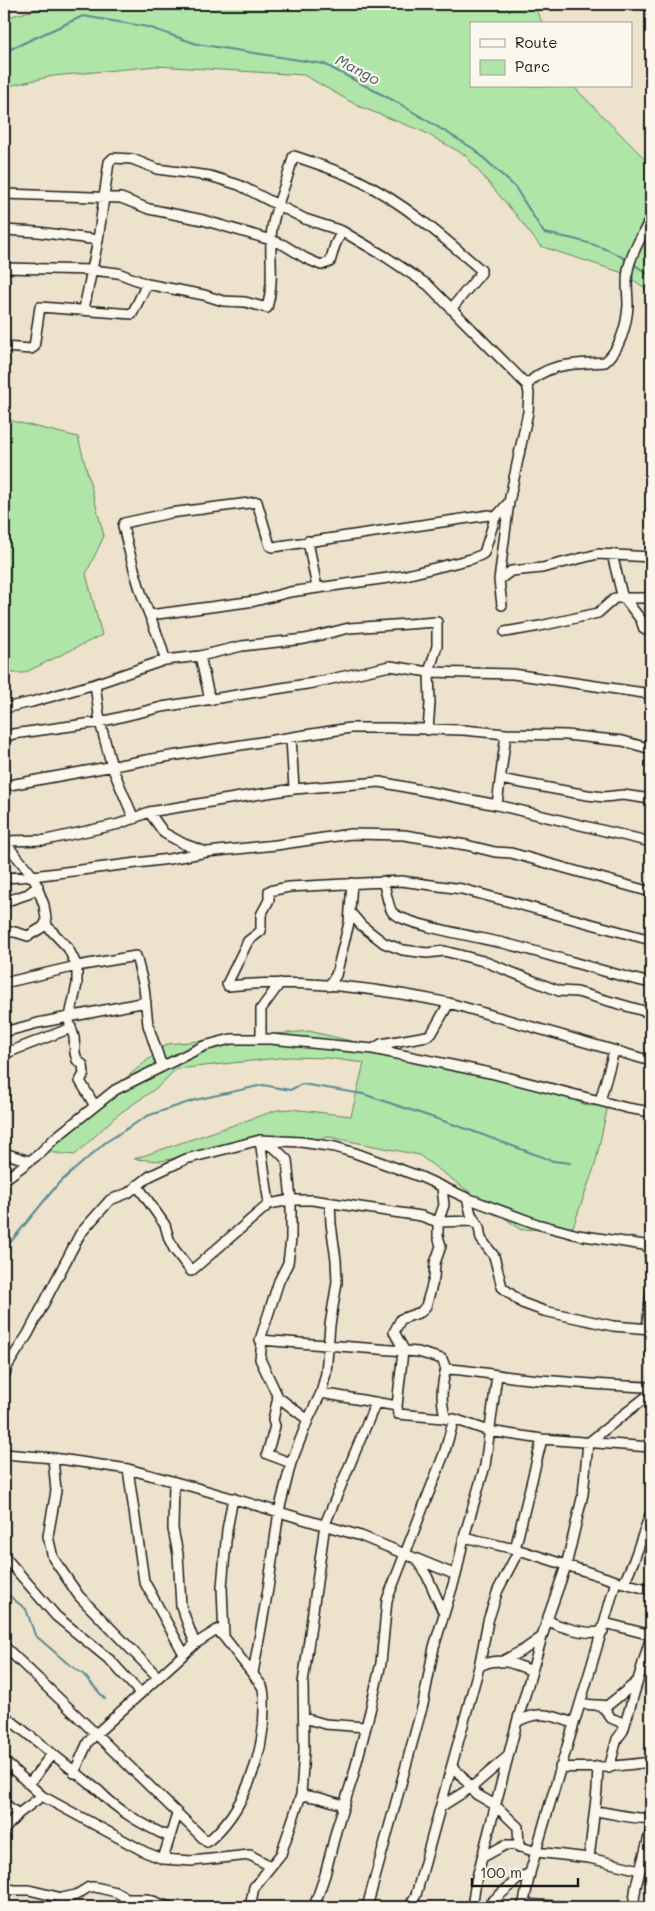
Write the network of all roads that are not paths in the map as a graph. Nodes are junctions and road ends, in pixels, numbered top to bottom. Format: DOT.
graph roads {
  1 [pos="4,194"];
  2 [pos="105,196"];
  3 [pos="279,204"];
  4 [pos="651,216"];
  5 [pos="4,230"];
  6 [pos="342,230"];
  7 [pos="98,240"];
  8 [pos="271,240"];
  9 [pos="4,268"];
  10 [pos="92,270"];
  11 [pos="147,284"];
  12 [pos="84,309"];
  13 [pos="451,310"];
  14 [pos="4,347"];
  15 [pos="527,386"];
  16 [pos="509,502"];
  17 [pos="495,518"];
  18 [pos="308,541"];
  19 [pos="612,554"];
  20 [pos="651,557"];
  21 [pos="499,580"];
  22 [pos="317,588"];
  23 [pos="625,598"];
  24 [pos="651,598"];
  25 [pos="502,605"];
  26 [pos="150,615"];
  27 [pos="505,632"];
  28 [pos="651,634"];
  29 [pos="200,656"];
  30 [pos="165,660"];
  31 [pos="429,672"];
  32 [pos="95,684"];
  33 [pos="651,694"];
  34 [pos="210,700"];
  35 [pos="4,708"];
  36 [pos="100,722"];
  37 [pos="428,730"];
  38 [pos="506,734"];
  39 [pos="4,738"];
  40 [pos="291,738"];
  41 [pos="651,749"];
  42 [pos="112,767"];
  43 [pos="500,779"];
  44 [pos="4,786"];
  45 [pos="294,789"];
  46 [pos="651,800"];
  47 [pos="497,805"];
  48 [pos="150,812"];
  49 [pos="134,819"];
  50 [pos="4,841"];
  51 [pos="651,842"];
  52 [pos="4,846"];
  53 [pos="207,852"];
  54 [pos="33,876"];
  55 [pos="4,878"];
  56 [pos="383,881"];
  57 [pos="352,883"];
  58 [pos="38,886"];
  59 [pos="651,892"];
  60 [pos="4,902"];
  61 [pos="350,912"];
  62 [pos="46,922"];
  63 [pos="4,932"];
  64 [pos="651,940"];
  65 [pos="77,966"];
  66 [pos="4,982"];
  67 [pos="280,983"];
  68 [pos="651,983"];
  69 [pos="329,986"];
  70 [pos="146,1002"];
  71 [pos="449,1003"];
  72 [pos="651,1013"];
  73 [pos="69,1017"];
  74 [pos="71,1028"];
  75 [pos="4,1032"];
  76 [pos="261,1038"];
  77 [pos="374,1049"];
  78 [pos="614,1051"];
  79 [pos="4,1054"];
  80 [pos="651,1061"];
  81 [pos="162,1066"];
  82 [pos="600,1101"];
  83 [pos="95,1106"];
  84 [pos="651,1112"];
  85 [pos="261,1143"];
  86 [pos="4,1153"];
  87 [pos="29,1161"];
  88 [pos="4,1180"];
  89 [pos="137,1185"];
  90 [pos="442,1188"];
  91 [pos="467,1198"];
  92 [pos="291,1200"];
  93 [pos="330,1203"];
  94 [pos="269,1204"];
  95 [pos="475,1221"];
  96 [pos="438,1222"];
  97 [pos="651,1268"];
  98 [pos="651,1292"];
  99 [pos="650,1331"];
  100 [pos="262,1341"];
  101 [pos="328,1346"];
  102 [pos="404,1351"];
  103 [pos="446,1369"];
  104 [pos="497,1375"];
  105 [pos="4,1377"];
  106 [pos="651,1387"];
  107 [pos="321,1393"];
  108 [pos="651,1393"];
  109 [pos="278,1397"];
  110 [pos="376,1402"];
  111 [pos="397,1406"];
  112 [pos="450,1419"];
  113 [pos="308,1420"];
  114 [pos="489,1431"];
  115 [pos="542,1439"];
  116 [pos="588,1443"];
  117 [pos="651,1447"];
  118 [pos="4,1454"];
  119 [pos="53,1458"];
  120 [pos="291,1464"];
  121 [pos="128,1469"];
  122 [pos="174,1482"];
  123 [pos="233,1498"];
  124 [pos="279,1511"];
  125 [pos="651,1512"];
  126 [pos="324,1524"];
  127 [pos="464,1537"];
  128 [pos="517,1550"];
  129 [pos="405,1555"];
  130 [pos="4,1556"];
  131 [pos="416,1559"];
  132 [pos="566,1566"];
  133 [pos="456,1575"];
  134 [pos="620,1582"];
  135 [pos="651,1590"];
  136 [pos="444,1614"];
  137 [pos="547,1620"];
  138 [pos="604,1626"];
  139 [pos="651,1636"];
  140 [pos="224,1637"];
  141 [pos="542,1637"];
  142 [pos="195,1644"];
  143 [pos="4,1646"];
  144 [pos="184,1654"];
  145 [pos="501,1662"];
  146 [pos="479,1667"];
  147 [pos="532,1671"];
  148 [pos="252,1673"];
  149 [pos="158,1677"];
  150 [pos="638,1681"];
  151 [pos="140,1693"];
  152 [pos="581,1704"];
  153 [pos="596,1705"];
  154 [pos="4,1716"];
  155 [pos="304,1718"];
  156 [pos="517,1722"];
  157 [pos="573,1723"];
  158 [pos="625,1724"];
  159 [pos="365,1727"];
  160 [pos="96,1734"];
  161 [pos="52,1754"];
  162 [pos="508,1756"];
  163 [pos="4,1761"];
  164 [pos="651,1762"];
  165 [pos="598,1766"];
  166 [pos="452,1767"];
  167 [pos="560,1767"];
  168 [pos="609,1768"];
  169 [pos="74,1772"];
  170 [pos="29,1784"];
  171 [pos="472,1787"];
  172 [pos="301,1795"];
  173 [pos="42,1796"];
  174 [pos="4,1803"];
  175 [pos="344,1805"];
  176 [pos="495,1805"];
  177 [pos="442,1806"];
  178 [pos="595,1811"];
  179 [pos="18,1814"];
  180 [pos="177,1814"];
  181 [pos="651,1818"];
  182 [pos="651,1829"];
  183 [pos="4,1830"];
  184 [pos="169,1837"];
  185 [pos="519,1847"];
  186 [pos="536,1852"];
  187 [pos="482,1858"];
  188 [pos="589,1858"];
  189 [pos="164,1859"];
  190 [pos="270,1866"];
  191 [pos="640,1870"];
  192 [pos="530,1873"];
  193 [pos="4,1888"];
  194 [pos="127,1903"];
  195 [pos="411,1906"];
  196 [pos="523,1906"];
  197 [pos="169,1907"];
  198 [pos="250,1907"];
  199 [pos="314,1907"];
  200 [pos="366,1907"];
  201 [pos="472,1907"];
  202 [pos="486,1907"];
  203 [pos="570,1907"];
  204 [pos="633,1907"];
  1 -- 2 [label="street"];
  2 -- 3 [label="street"];
  2 -- 7 [label="street"];
  2 -- 8 [label="street"];
  3 -- 6 [label="street"];
  3 -- 8 [label="street"];
  3 -- 13 [label="street"];
  4 -- 15 [label="street"];
  5 -- 7 [label="street"];
  6 -- 8 [label="street"];
  6 -- 13 [label="street"];
  7 -- 10 [label="street"];
  8 -- 11 [label="street"];
  9 -- 10 [label="street"];
  10 -- 11 [label="street"];
  10 -- 12 [label="street"];
  11 -- 12 [label="street"];
  12 -- 14 [label="street"];
  13 -- 15 [label="street"];
  15 -- 16 [label="street"];
  16 -- 17 [label="street"];
  16 -- 21 [label="street"];
  17 -- 18 [label="street"];
  17 -- 22 [label="street"];
  18 -- 22 [label="street"];
  18 -- 26 [label="street"];
  19 -- 20 [label="street"];
  19 -- 21 [label="street"];
  19 -- 23 [label="street"];
  21 -- 25 [label="street"];
  22 -- 26 [label="street"];
  23 -- 24 [label="street"];
  23 -- 27 [label="street"];
  23 -- 28 [label="street"];
  26 -- 30 [label="street"];
  29 -- 30 [label="street"];
  29 -- 31 [label="street"];
  29 -- 34 [label="street"];
  30 -- 32 [label="street"];
  31 -- 33 [label="street"];
  31 -- 34 [label="street"];
  31 -- 37 [label="street"];
  32 -- 35 [label="street"];
  32 -- 36 [label="street"];
  34 -- 36 [label="street"];
  36 -- 39 [label="street"];
  36 -- 42 [label="street"];
  37 -- 38 [label="street"];
  37 -- 40 [label="street"];
  38 -- 41 [label="street"];
  38 -- 43 [label="street"];
  40 -- 42 [label="street"];
  40 -- 45 [label="street"];
  42 -- 44 [label="street"];
  42 -- 49 [label="street"];
  43 -- 46 [label="street"];
  43 -- 47 [label="street"];
  45 -- 47 [label="street"];
  45 -- 48 [label="street"];
  47 -- 51 [label="street"];
  48 -- 49 [label="street"];
  48 -- 53 [label="street"];
  49 -- 50 [label="street"];
  52 -- 54 [label="street"];
  53 -- 54 [label="street"];
  53 -- 59 [label="street"];
  54 -- 55 [label="street"];
  54 -- 58 [label="street"];
  56 -- 57 [label="street"];
  56 -- 64 [label="street"];
  56 -- 68 [label="street"];
  57 -- 61 [label="street"];
  57 -- 67 [label="street"];
  58 -- 60 [label="street"];
  58 -- 62 [label="street"];
  61 -- 69 [label="street"];
  61 -- 72 [label="street"];
  62 -- 63 [label="street"];
  62 -- 65 [label="street"];
  65 -- 66 [label="street"];
  65 -- 70 [label="street"];
  65 -- 73 [label="street"];
  67 -- 69 [label="street"];
  67 -- 76 [label="street"];
  69 -- 71 [label="street"];
  70 -- 73 [label="street"];
  70 -- 81 [label="street"];
  71 -- 77 [label="street"];
  71 -- 78 [label="street"];
  73 -- 74 [label="street"];
  73 -- 75 [label="street"];
  74 -- 79 [label="street"];
  74 -- 83 [label="street"];
  76 -- 77 [label="street"];
  76 -- 81 [label="street"];
  77 -- 82 [label="street"];
  78 -- 80 [label="street"];
  78 -- 82 [label="street"];
  81 -- 83 [label="street"];
  82 -- 84 [label="street"];
  83 -- 87 [label="street"];
  85 -- 89 [label="street"];
  85 -- 90 [label="street"];
  85 -- 92 [label="street"];
  85 -- 94 [label="street"];
  86 -- 87 [label="street"];
  87 -- 88 [label="street"];
  89 -- 94 [label="street"];
  89 -- 105 [label="street"];
  90 -- 91 [label="street"];
  90 -- 96 [label="street"];
  91 -- 95 [label="street"];
  91 -- 97 [label="street"];
  92 -- 93 [label="street"];
  92 -- 94 [label="street"];
  92 -- 100 [label="street"];
  93 -- 96 [label="street"];
  93 -- 101 [label="street"];
  95 -- 96 [label="street"];
  95 -- 99 [label="street"];
  96 -- 102 [label="street"];
  98 -- 99 [label="street"];
  100 -- 101 [label="street"];
  100 -- 109 [label="street"];
  101 -- 102 [label="street"];
  101 -- 107 [label="street"];
  102 -- 103 [label="street"];
  102 -- 111 [label="street"];
  103 -- 104 [label="street"];
  103 -- 112 [label="street"];
  104 -- 106 [label="street"];
  104 -- 114 [label="street"];
  107 -- 110 [label="street"];
  107 -- 113 [label="street"];
  108 -- 116 [label="street"];
  109 -- 113 [label="street"];
  109 -- 120 [label="street"];
  110 -- 111 [label="street"];
  110 -- 126 [label="street"];
  111 -- 112 [label="street"];
  112 -- 114 [label="street"];
  112 -- 129 [label="street"];
  113 -- 120 [label="street"];
  114 -- 115 [label="street"];
  114 -- 127 [label="street"];
  115 -- 116 [label="street"];
  115 -- 128 [label="street"];
  116 -- 117 [label="street"];
  116 -- 132 [label="street"];
  118 -- 119 [label="street"];
  119 -- 121 [label="street"];
  119 -- 149 [label="street"];
  120 -- 124 [label="street"];
  121 -- 122 [label="street"];
  121 -- 144 [label="street"];
  122 -- 123 [label="street"];
  122 -- 142 [label="street"];
  123 -- 124 [label="street"];
  123 -- 140 [label="street"];
  124 -- 126 [label="street"];
  124 -- 148 [label="street"];
  125 -- 134 [label="street"];
  126 -- 129 [label="street"];
  126 -- 155 [label="street"];
  127 -- 128 [label="street"];
  127 -- 133 [label="street"];
  128 -- 132 [label="street"];
  128 -- 146 [label="street"];
  129 -- 131 [label="street"];
  129 -- 159 [label="street"];
  130 -- 151 [label="street"];
  131 -- 133 [label="street"];
  131 -- 136 [label="street"];
  132 -- 134 [label="street"];
  132 -- 137 [label="street"];
  133 -- 136 [label="street"];
  134 -- 135 [label="street"];
  134 -- 138 [label="street"];
  136 -- 200 [label="street"];
  137 -- 138 [label="street"];
  137 -- 141 [label="street"];
  138 -- 139 [label="street"];
  138 -- 152 [label="street"];
  139 -- 150 [label="street"];
  140 -- 142 [label="street"];
  140 -- 148 [label="street"];
  141 -- 145 [label="street"];
  141 -- 147 [label="street"];
  142 -- 144 [label="street"];
  143 -- 160 [label="street"];
  144 -- 149 [label="street"];
  145 -- 146 [label="street"];
  145 -- 147 [label="street"];
  146 -- 166 [label="street"];
  147 -- 156 [label="street"];
  148 -- 180 [label="street"];
  149 -- 151 [label="street"];
  150 -- 153 [label="street"];
  150 -- 158 [label="street"];
  151 -- 160 [label="street"];
  152 -- 153 [label="street"];
  152 -- 157 [label="street"];
  153 -- 158 [label="street"];
  154 -- 161 [label="street"];
  155 -- 159 [label="street"];
  155 -- 172 [label="street"];
  156 -- 157 [label="street"];
  156 -- 162 [label="street"];
  157 -- 167 [label="street"];
  158 -- 168 [label="street"];
  159 -- 175 [label="street"];
  160 -- 169 [label="street"];
  160 -- 180 [label="street"];
  161 -- 169 [label="street"];
  161 -- 170 [label="street"];
  162 -- 171 [label="street"];
  162 -- 176 [label="street"];
  163 -- 170 [label="street"];
  164 -- 168 [label="street"];
  165 -- 167 [label="street"];
  165 -- 168 [label="street"];
  165 -- 178 [label="street"];
  166 -- 171 [label="street"];
  166 -- 177 [label="street"];
  167 -- 186 [label="street"];
  169 -- 184 [label="street"];
  170 -- 173 [label="street"];
  171 -- 176 [label="street"];
  171 -- 177 [label="street"];
  172 -- 175 [label="street"];
  172 -- 190 [label="street"];
  173 -- 179 [label="street"];
  173 -- 189 [label="street"];
  174 -- 179 [label="street"];
  175 -- 199 [label="street"];
  176 -- 185 [label="street"];
  176 -- 187 [label="street"];
  177 -- 195 [label="street"];
  178 -- 181 [label="street"];
  178 -- 188 [label="street"];
  179 -- 183 [label="street"];
  180 -- 184 [label="street"];
  182 -- 191 [label="street"];
  184 -- 189 [label="street"];
  185 -- 186 [label="street"];
  185 -- 187 [label="street"];
  186 -- 188 [label="street"];
  186 -- 192 [label="street"];
  187 -- 201 [label="street"];
  188 -- 191 [label="street"];
  189 -- 190 [label="street"];
  190 -- 198 [label="street"];
  191 -- 204 [label="street"];
  192 -- 196 [label="street"];
  192 -- 202 [label="street"];
  193 -- 194 [label="street"];
  194 -- 197 [label="street"];
  196 -- 203 [label="street"];
}
